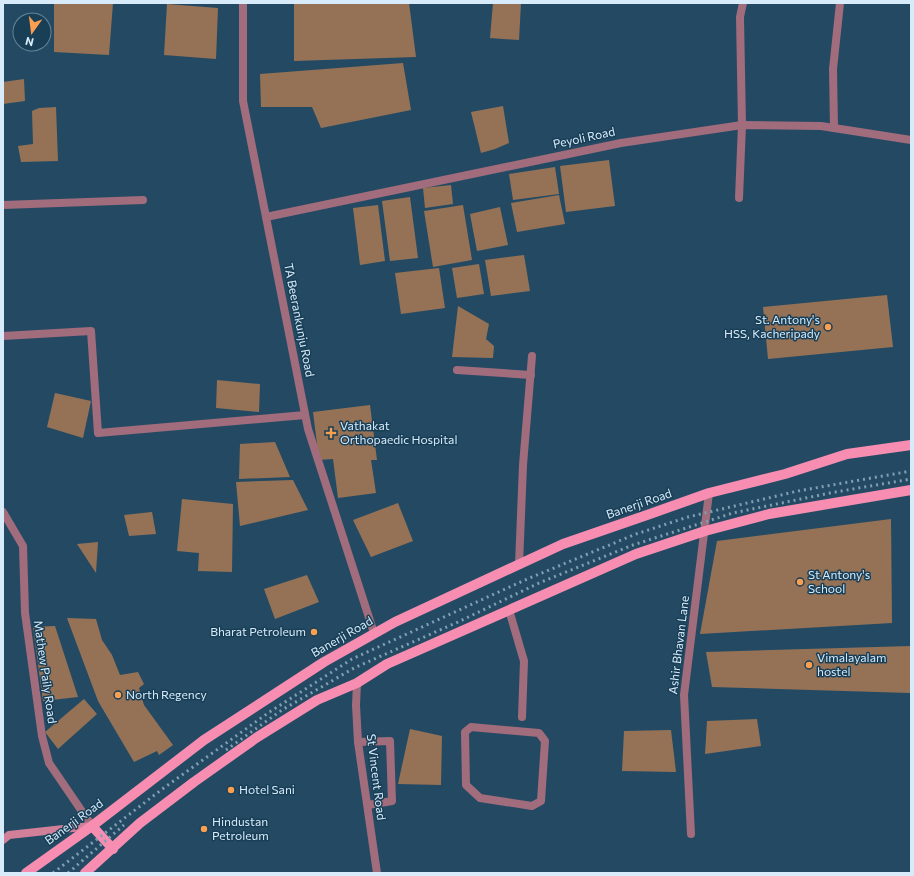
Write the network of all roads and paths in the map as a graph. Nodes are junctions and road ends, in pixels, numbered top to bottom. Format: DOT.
graph roads {
  1 [pos="243,3"];
  2 [pos="742,3"];
  3 [pos="840,3"];
  4 [pos="742,125"];
  5 [pos="834,128"];
  6 [pos="911,140"];
  7 [pos="739,198"];
  8 [pos="143,200"];
  9 [pos="3,205"];
  10 [pos="266,216"];
  11 [pos="3,336"];
  12 [pos="532,356"];
  13 [pos="457,370"];
  14 [pos="531,375"];
  15 [pos="305,415"];
  16 [pos="911,444"];
  17 [pos="911,490"];
  18 [pos="709,493"];
  19 [pos="3,512"];
  20 [pos="706,531"];
  21 [pos="519,565"];
  22 [pos="509,610"];
  23 [pos="374,633"];
  24 [pos="358,683"];
  25 [pos="522,730"];
  26 [pos="358,742"];
  27 [pos="368,805"];
  28 [pos="92,826"];
  29 [pos="691,834"];
  30 [pos="3,840"];
  31 [pos="113,849"];
  32 [pos="30,872"];
  33 [pos="85,873"];
  34 [pos="377,873"];
  1 -- 10 [label="street, TA Beerankunju Road"];
  2 -- 4 [label="street"];
  3 -- 5 [label="street"];
  4 -- 5 [label="street, Peyoli Road"];
  4 -- 7 [label="street"];
  4 -- 10 [label="street, Peyoli Road"];
  5 -- 6 [label="street, Peyoli Road"];
  8 -- 9 [label="street"];
  10 -- 15 [label="street, TA Beerankunju Road"];
  11 -- 15 [label="street"];
  12 -- 14 [label="street"];
  13 -- 14 [label="street"];
  14 -- 21 [label="street"];
  15 -- 23 [label="street, TA Beerankunju Road"];
  16 -- 18 [label="main road, Banerji Road"];
  17 -- 20 [label="main road"];
  18 -- 20 [label="street"];
  18 -- 21 [label="main road, Banerji Road"];
  19 -- 28 [label="street, Mathew Paily Road"];
  20 -- 22 [label="main road"];
  20 -- 29 [label="street, Ashir Bhavan Lane"];
  21 -- 23 [label="main road, Banerji Road"];
  22 -- 24 [label="main road"];
  22 -- 25 [label="street"];
  23 -- 28 [label="main road, Banerji Road"];
  24 -- 26 [label="street, St Vincent Road"];
  24 -- 31 [label="main road"];
  25 -- 25 [label="street"];
  26 -- 27 [label="street, St Vincent Road"];
  26 -- 27 [label="street"];
  27 -- 34 [label="street, St Vincent Road"];
  28 -- 30 [label="street"];
  28 -- 31 [label="main road"];
  28 -- 32 [label="main road, Banerji Road"];
  31 -- 33 [label="main road"];
}
